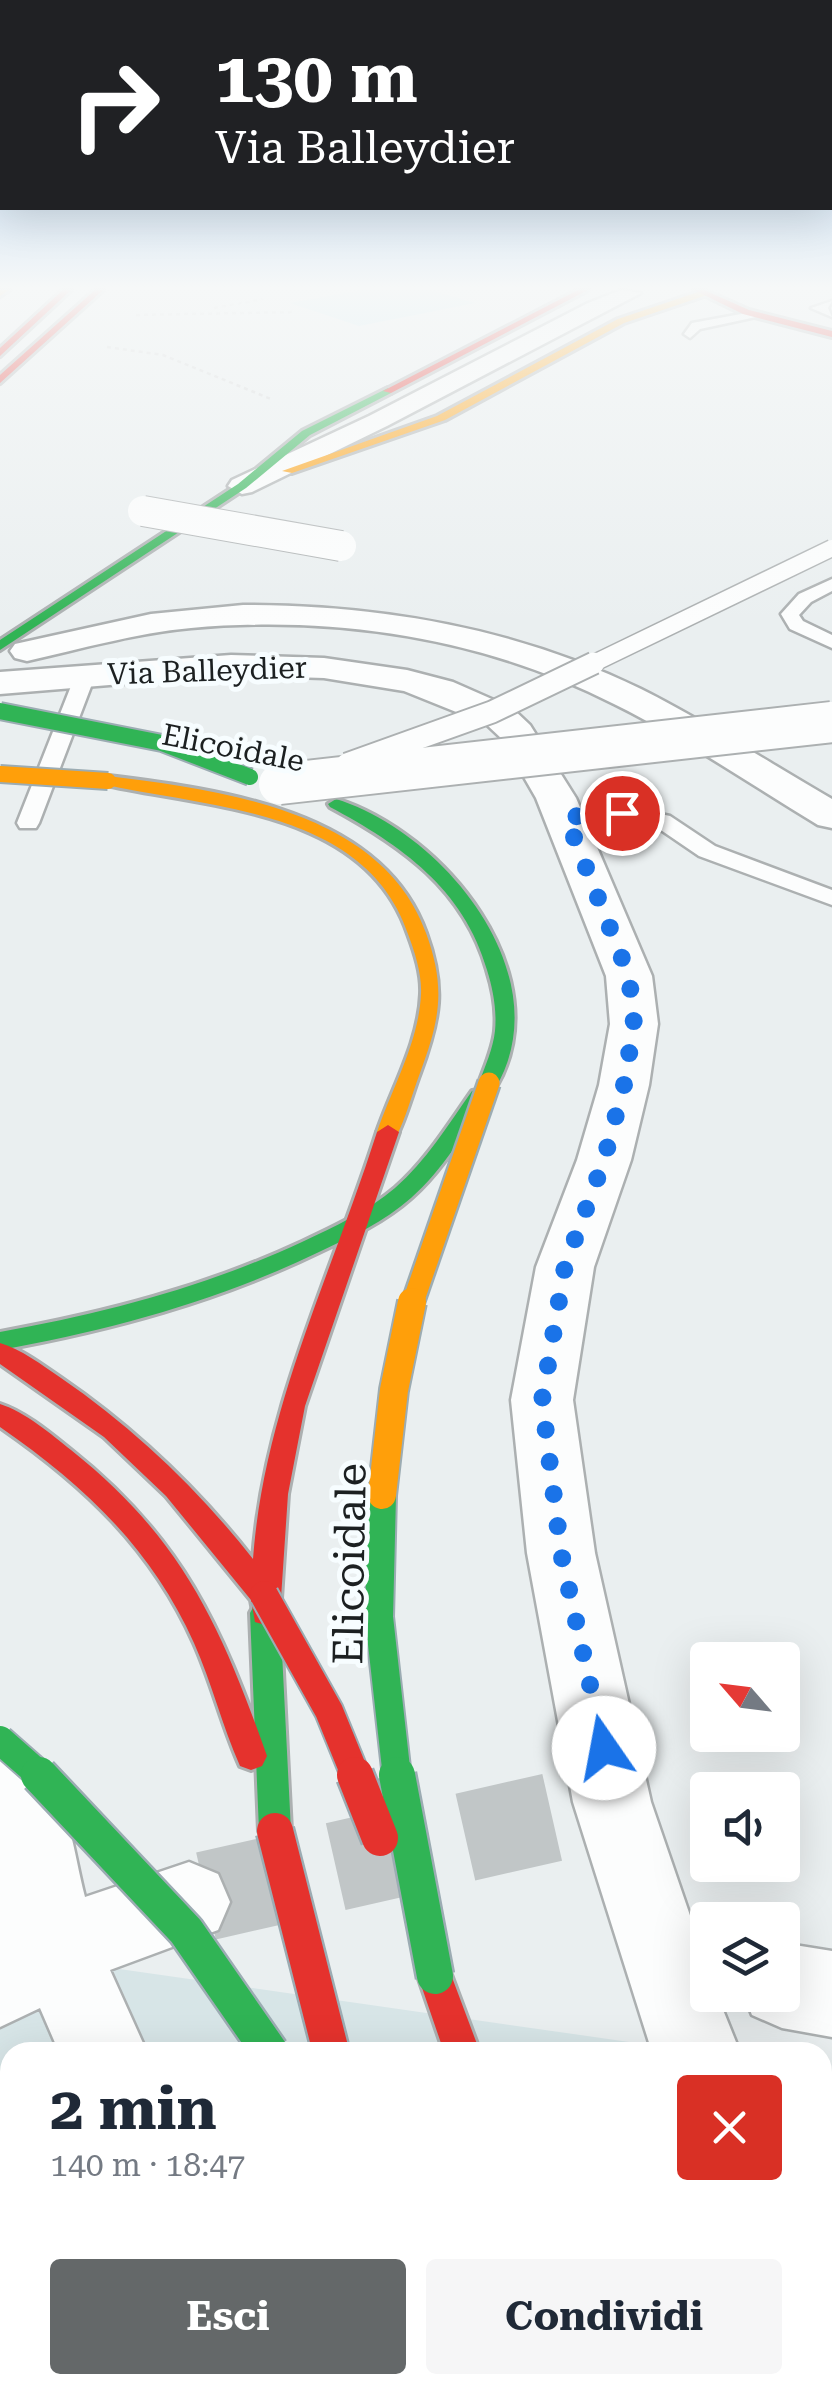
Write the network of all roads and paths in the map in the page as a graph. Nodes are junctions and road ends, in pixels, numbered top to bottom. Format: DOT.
graph roads {
  1 [pos="363,402"];
  2 [pos="415,402"];
  3 [pos="472,402"];
  4 [pos="242,486"];
  5 [pos="143,512"];
  6 [pos="341,546"];
  7 [pos="832,548"];
  8 [pos="832,584"];
  9 [pos="832,642"];
  10 [pos="0,646"];
  11 [pos="0,656"];
  12 [pos="84,676"];
  13 [pos="0,683"];
  14 [pos="0,711"];
  15 [pos="832,722"];
  16 [pos="36,749"];
  17 [pos="0,774"];
  18 [pos="265,780"];
  19 [pos="832,816"];
  20 [pos="566,817"];
  21 [pos="28,823"];
  22 [pos="832,898"];
  23 [pos="490,1082"];
  24 [pos="361,1220"];
  25 [pos="0,1341"];
  26 [pos="0,1352"];
  27 [pos="0,1414"];
  28 [pos="264,1595"];
  29 [pos="0,1740"];
  30 [pos="0,1786"];
  31 [pos="275,1831"];
  32 [pos="206,1896"];
  33 [pos="19,1948"];
  34 [pos="686,1966"];
  35 [pos="435,1976"];
  36 [pos="800,1988"];
  37 [pos="832,1994"];
  38 [pos="95,2042"];
  39 [pos="263,2042"];
  40 [pos="328,2042"];
  41 [pos="458,2042"];
  42 [pos="695,2042"];
  1 -- 4 [label="main road"];
  2 -- 4 [label="street"];
  3 -- 4 [label="main road"];
  4 -- 10 [label="main road"];
  5 -- 6 [label="street, bridge"];
  7 -- 18 [label="lane, bridge"];
  8 -- 9 [label="lane"];
  11 -- 19 [label="street"];
  12 -- 13 [label="street, Via Balleydier"];
  12 -- 20 [label="street, Via Balleydier"];
  12 -- 21 [label="lane, Via Balleydier"];
  14 -- 18 [label="main road, bridge"];
  15 -- 18 [label="street, bridge"];
  16 -- 18 [label="main road, Elicoidale, bridge"];
  17 -- 24 [label="main road, bridge"];
  18 -- 23 [label="main road, Elicoidale"];
  20 -- 22 [label="lane"];
  20 -- 34 [label="street, Via Balleydier"];
  23 -- 24 [label="main road, Elicoidale, bridge"];
  23 -- 35 [label="main road, Elicoidale, bridge"];
  24 -- 25 [label="main road, Elicoidale"];
  24 -- 28 [label="main road, Elicoidale"];
  26 -- 28 [label="main road"];
  27 -- 31 [label="main road"];
  28 -- 31 [label="main road, Elicoidale"];
  28 -- 35 [label="main road, bridge"];
  29 -- 39 [label="main road, bridge"];
  30 -- 33 [label="street"];
  31 -- 40 [label="main road, Elicoidale, bridge"];
  32 -- 33 [label="street"];
  33 -- 38 [label="street"];
  34 -- 42 [label="street, Via Balleydier"];
  35 -- 41 [label="main road, Elicoidale"];
  36 -- 37 [label="street"];
}
